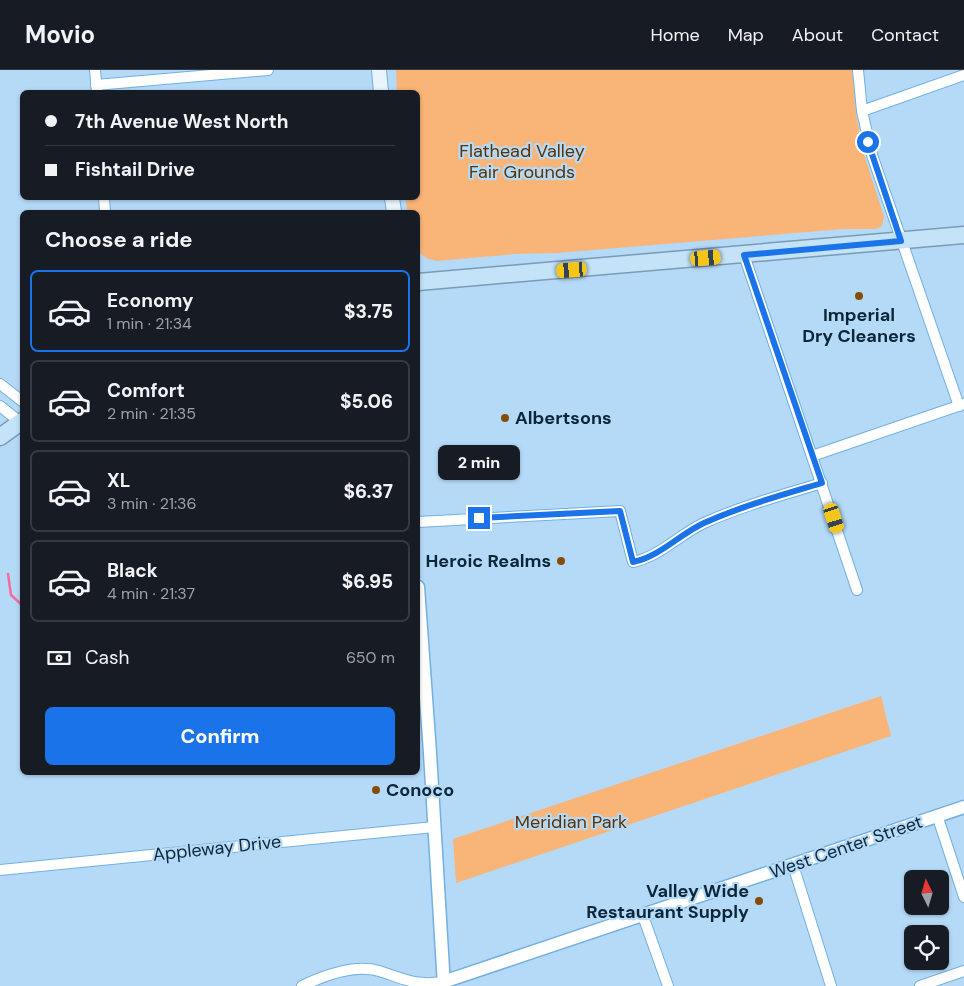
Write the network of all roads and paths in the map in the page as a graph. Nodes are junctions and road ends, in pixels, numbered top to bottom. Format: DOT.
graph roads {
  1 [pos="95,70"];
  2 [pos="268,70"];
  3 [pos="379,70"];
  4 [pos="858,70"];
  5 [pos="964,75"];
  6 [pos="96,88"];
  7 [pos="381,90"];
  8 [pos="862,111"];
  9 [pos="964,235"];
  10 [pos="901,241"];
  11 [pos="744,255"];
  12 [pos="420,282"];
  13 [pos="0,384"];
  14 [pos="20,399"];
  15 [pos="961,405"];
  16 [pos="0,406"];
  17 [pos="20,421"];
  18 [pos="20,423"];
  19 [pos="0,437"];
  20 [pos="812,456"];
  21 [pos="822,483"];
  22 [pos="420,522"];
  23 [pos="857,590"];
  24 [pos="420,617"];
  25 [pos="964,807"];
  26 [pos="937,815"];
  27 [pos="434,827"];
  28 [pos="793,865"];
  29 [pos="0,870"];
  30 [pos="964,896"];
  31 [pos="643,916"];
  32 [pos="964,971"];
  33 [pos="444,984"];
  34 [pos="302,986"];
  35 [pos="668,986"];
  36 [pos="831,986"];
  37 [pos="920,986"];
  1 -- 6 [label="street"];
  2 -- 6 [label="street"];
  3 -- 7 [label="main road"];
  4 -- 8 [label="street"];
  5 -- 8 [label="street"];
  8 -- 10 [label="street"];
  9 -- 10 [label="highway"];
  10 -- 11 [label="highway"];
  10 -- 15 [label="street"];
  11 -- 12 [label="highway"];
  11 -- 20 [label="street"];
  13 -- 14 [label="street"];
  15 -- 20 [label="street"];
  16 -- 17 [label="street"];
  18 -- 19 [label="highway"];
  20 -- 21 [label="street"];
  21 -- 22 [label="street"];
  21 -- 23 [label="street"];
  24 -- 27 [label="street"];
  25 -- 26 [label="street, West Center Street"];
  26 -- 28 [label="street, West Center Street"];
  26 -- 30 [label="street"];
  27 -- 29 [label="street, Appleway Drive"];
  27 -- 33 [label="street"];
  28 -- 31 [label="street, West Center Street"];
  28 -- 36 [label="street"];
  31 -- 33 [label="street, West Center Street"];
  31 -- 35 [label="street"];
  32 -- 37 [label="street"];
  33 -- 34 [label="street"];
}
